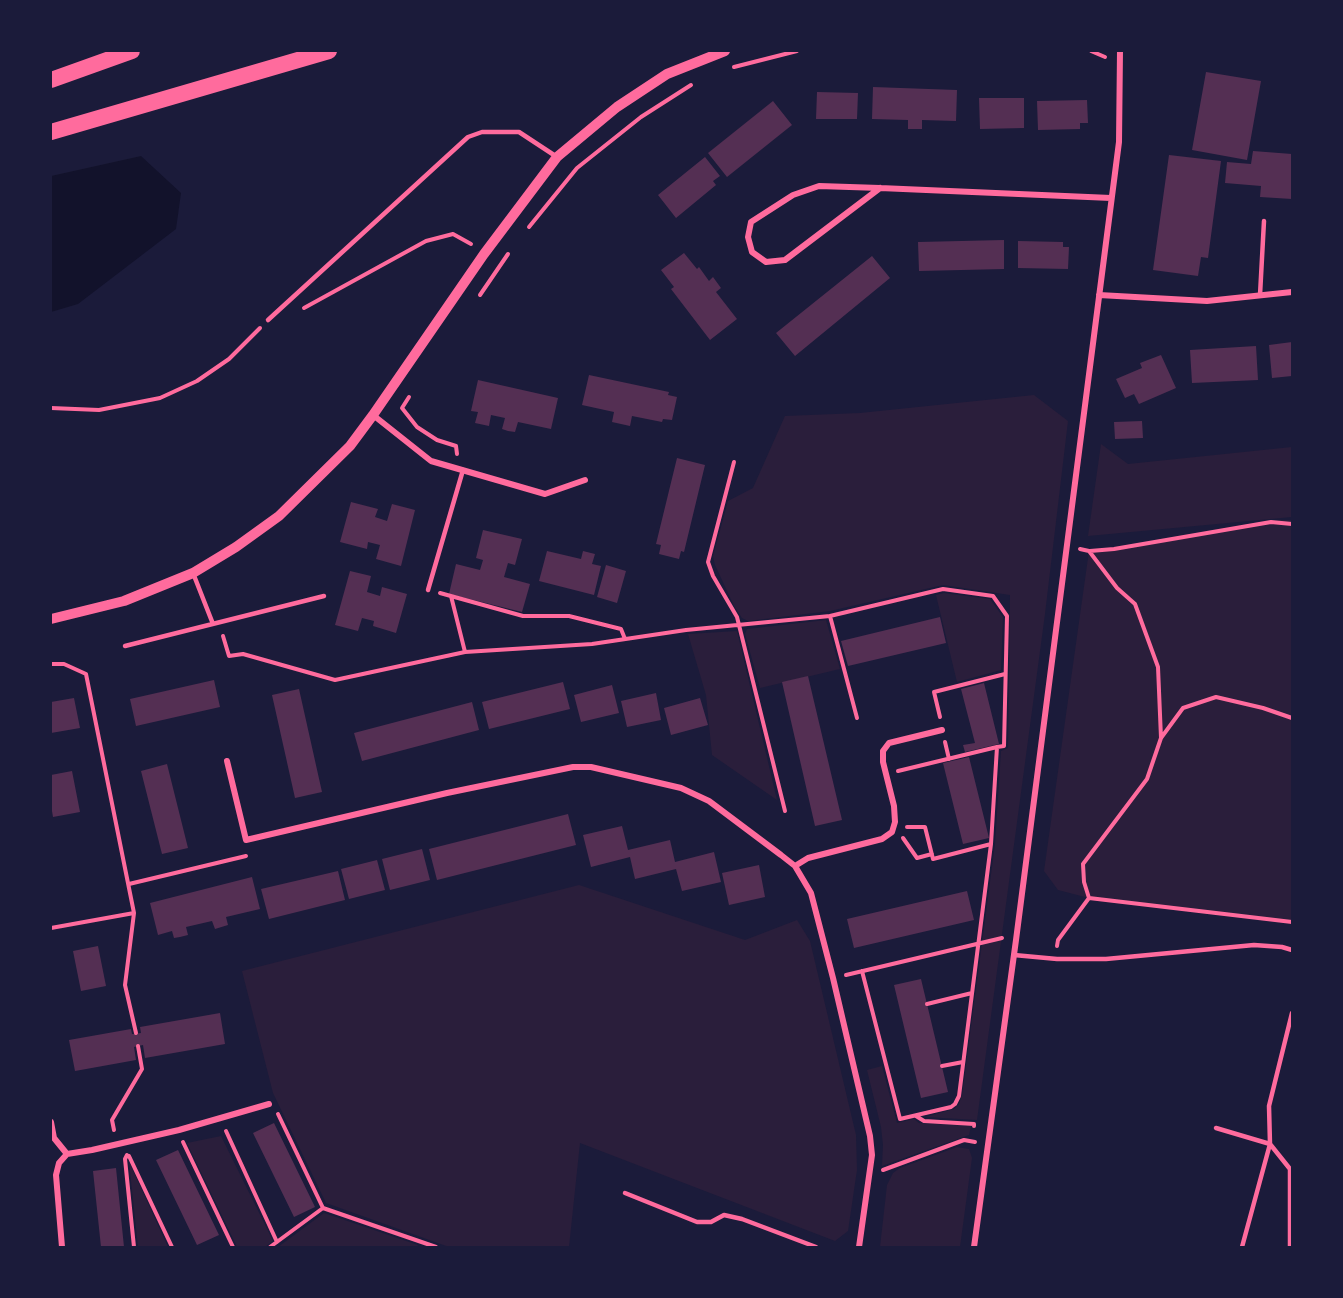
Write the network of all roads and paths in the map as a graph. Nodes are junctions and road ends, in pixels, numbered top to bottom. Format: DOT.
graph roads {
  1 [pos="132,51"];
  2 [pos="329,51"];
  3 [pos="725,51"];
  4 [pos="797,51"];
  5 [pos="1120,51"];
  6 [pos="726,69"];
  7 [pos="51,80"];
  8 [pos="698,81"];
  9 [pos="51,132"];
  10 [pos="557,157"];
  11 [pos="880,188"];
  12 [pos="1111,198"];
  13 [pos="1264,221"];
  14 [pos="525,232"];
  15 [pos="512,249"];
  16 [pos="1292,292"];
  17 [pos="1099,295"];
  18 [pos="1260,295"];
  19 [pos="477,299"];
  20 [pos="268,320"];
  21 [pos="414,388"];
  22 [pos="373,415"];
  23 [pos="734,462"];
  24 [pos="461,470"];
  25 [pos="585,480"];
  26 [pos="1292,524"];
  27 [pos="1066,546"];
  28 [pos="1089,551"];
  29 [pos="193,573"];
  30 [pos="428,590"];
  31 [pos="324,596"];
  32 [pos="451,596"];
  33 [pos="830,616"];
  34 [pos="51,619"];
  35 [pos="216,623"];
  36 [pos="740,626"];
  37 [pos="625,639"];
  38 [pos="125,645"];
  39 [pos="465,652"];
  40 [pos="51,664"];
  41 [pos="1005,674"];
  42 [pos="936,701"];
  43 [pos="857,718"];
  44 [pos="1292,718"];
  45 [pos="942,730"];
  46 [pos="1161,738"];
  47 [pos="997,747"];
  48 [pos="227,761"];
  49 [pos="914,767"];
  50 [pos="785,811"];
  51 [pos="925,827"];
  52 [pos="246,840"];
  53 [pos="991,844"];
  54 [pos="932,854"];
  55 [pos="917,858"];
  56 [pos="795,866"];
  57 [pos="129,884"];
  58 [pos="1089,898"];
  59 [pos="134,913"];
  60 [pos="1292,922"];
  61 [pos="51,927"];
  62 [pos="1016,940"];
  63 [pos="978,942"];
  64 [pos="1292,950"];
  65 [pos="1014,955"];
  66 [pos="1057,959"];
  67 [pos="862,971"];
  68 [pos="833,978"];
  69 [pos="972,993"];
  70 [pos="927,1004"];
  71 [pos="1292,1014"];
  72 [pos="136,1033"];
  73 [pos="138,1046"];
  74 [pos="963,1062"];
  75 [pos="942,1066"];
  76 [pos="269,1104"];
  77 [pos="916,1116"];
  78 [pos="222,1117"];
  79 [pos="51,1122"];
  80 [pos="1216,1128"];
  81 [pos="122,1143"];
  82 [pos="1270,1144"];
  83 [pos="186,1150"];
  84 [pos="67,1154"];
  85 [pos="127,1154"];
  86 [pos="870,1175"];
  87 [pos="625,1193"];
  88 [pos="324,1208"];
  89 [pos="277,1242"];
  90 [pos="62,1247"];
  91 [pos="134,1247"];
  92 [pos="172,1247"];
  93 [pos="233,1247"];
  94 [pos="270,1247"];
  95 [pos="436,1247"];
  96 [pos="816,1247"];
  97 [pos="859,1247"];
  98 [pos="974,1247"];
  99 [pos="1242,1247"];
  100 [pos="1290,1247"];
  1 -- 7 [label="highway"];
  2 -- 9 [label="highway"];
  3 -- 10 [label="street"];
  4 -- 6 [label="path"];
  5 -- 12 [label="street"];
  8 -- 14 [label="path"];
  10 -- 20 [label="lane"];
  10 -- 22 [label="street"];
  11 -- 11 [label="street"];
  11 -- 12 [label="street"];
  12 -- 17 [label="street"];
  13 -- 18 [label="lane"];
  15 -- 19 [label="path"];
  16 -- 18 [label="street"];
  17 -- 18 [label="street"];
  17 -- 27 [label="street"];
  21 -- 24 [label="path"];
  22 -- 24 [label="street"];
  22 -- 29 [label="street"];
  23 -- 36 [label="path"];
  24 -- 25 [label="street"];
  24 -- 30 [label="lane"];
  26 -- 28 [label="path"];
  27 -- 28 [label="path"];
  27 -- 62 [label="street"];
  28 -- 46 [label="path"];
  29 -- 34 [label="street"];
  29 -- 35 [label="lane"];
  30 -- 32 [label="path"];
  31 -- 35 [label="lane"];
  32 -- 37 [label="path"];
  32 -- 39 [label="path"];
  33 -- 36 [label="path"];
  33 -- 41 [label="path"];
  33 -- 43 [label="path"];
  35 -- 38 [label="lane"];
  35 -- 39 [label="path"];
  36 -- 37 [label="path"];
  36 -- 50 [label="path"];
  37 -- 39 [label="path"];
  40 -- 57 [label="path"];
  41 -- 42 [label="path"];
  41 -- 47 [label="path"];
  44 -- 46 [label="path"];
  45 -- 56 [label="street"];
  46 -- 58 [label="path"];
  47 -- 49 [label="path"];
  47 -- 53 [label="path"];
  48 -- 52 [label="street"];
  51 -- 54 [label="path"];
  52 -- 56 [label="street"];
  52 -- 57 [label="path"];
  53 -- 54 [label="path"];
  53 -- 63 [label="path"];
  54 -- 55 [label="path"];
  56 -- 68 [label="street"];
  57 -- 59 [label="path"];
  58 -- 60 [label="path"];
  58 -- 66 [label="path"];
  59 -- 61 [label="path"];
  59 -- 72 [label="path"];
  62 -- 63 [label="path"];
  62 -- 65 [label="street"];
  63 -- 67 [label="path"];
  63 -- 69 [label="path"];
  64 -- 66 [label="lane"];
  65 -- 66 [label="lane"];
  65 -- 98 [label="street"];
  67 -- 68 [label="path"];
  67 -- 77 [label="path"];
  68 -- 86 [label="street"];
  69 -- 70 [label="path"];
  69 -- 74 [label="path"];
  71 -- 82 [label="lane"];
  73 -- 81 [label="path"];
  74 -- 75 [label="path"];
  74 -- 77 [label="path"];
  76 -- 78 [label="street"];
  76 -- 88 [label="path"];
  77 -- 86 [label="path"];
  78 -- 81 [label="street"];
  78 -- 89 [label="path"];
  79 -- 84 [label="street"];
  80 -- 82 [label="lane"];
  81 -- 84 [label="street"];
  81 -- 85 [label="path"];
  82 -- 99 [label="lane"];
  82 -- 100 [label="lane"];
  83 -- 93 [label="path"];
  84 -- 90 [label="street"];
  85 -- 91 [label="path"];
  85 -- 92 [label="path"];
  86 -- 97 [label="street"];
  87 -- 96 [label="lane"];
  88 -- 89 [label="path"];
  88 -- 95 [label="path"];
  89 -- 94 [label="path"];
}
